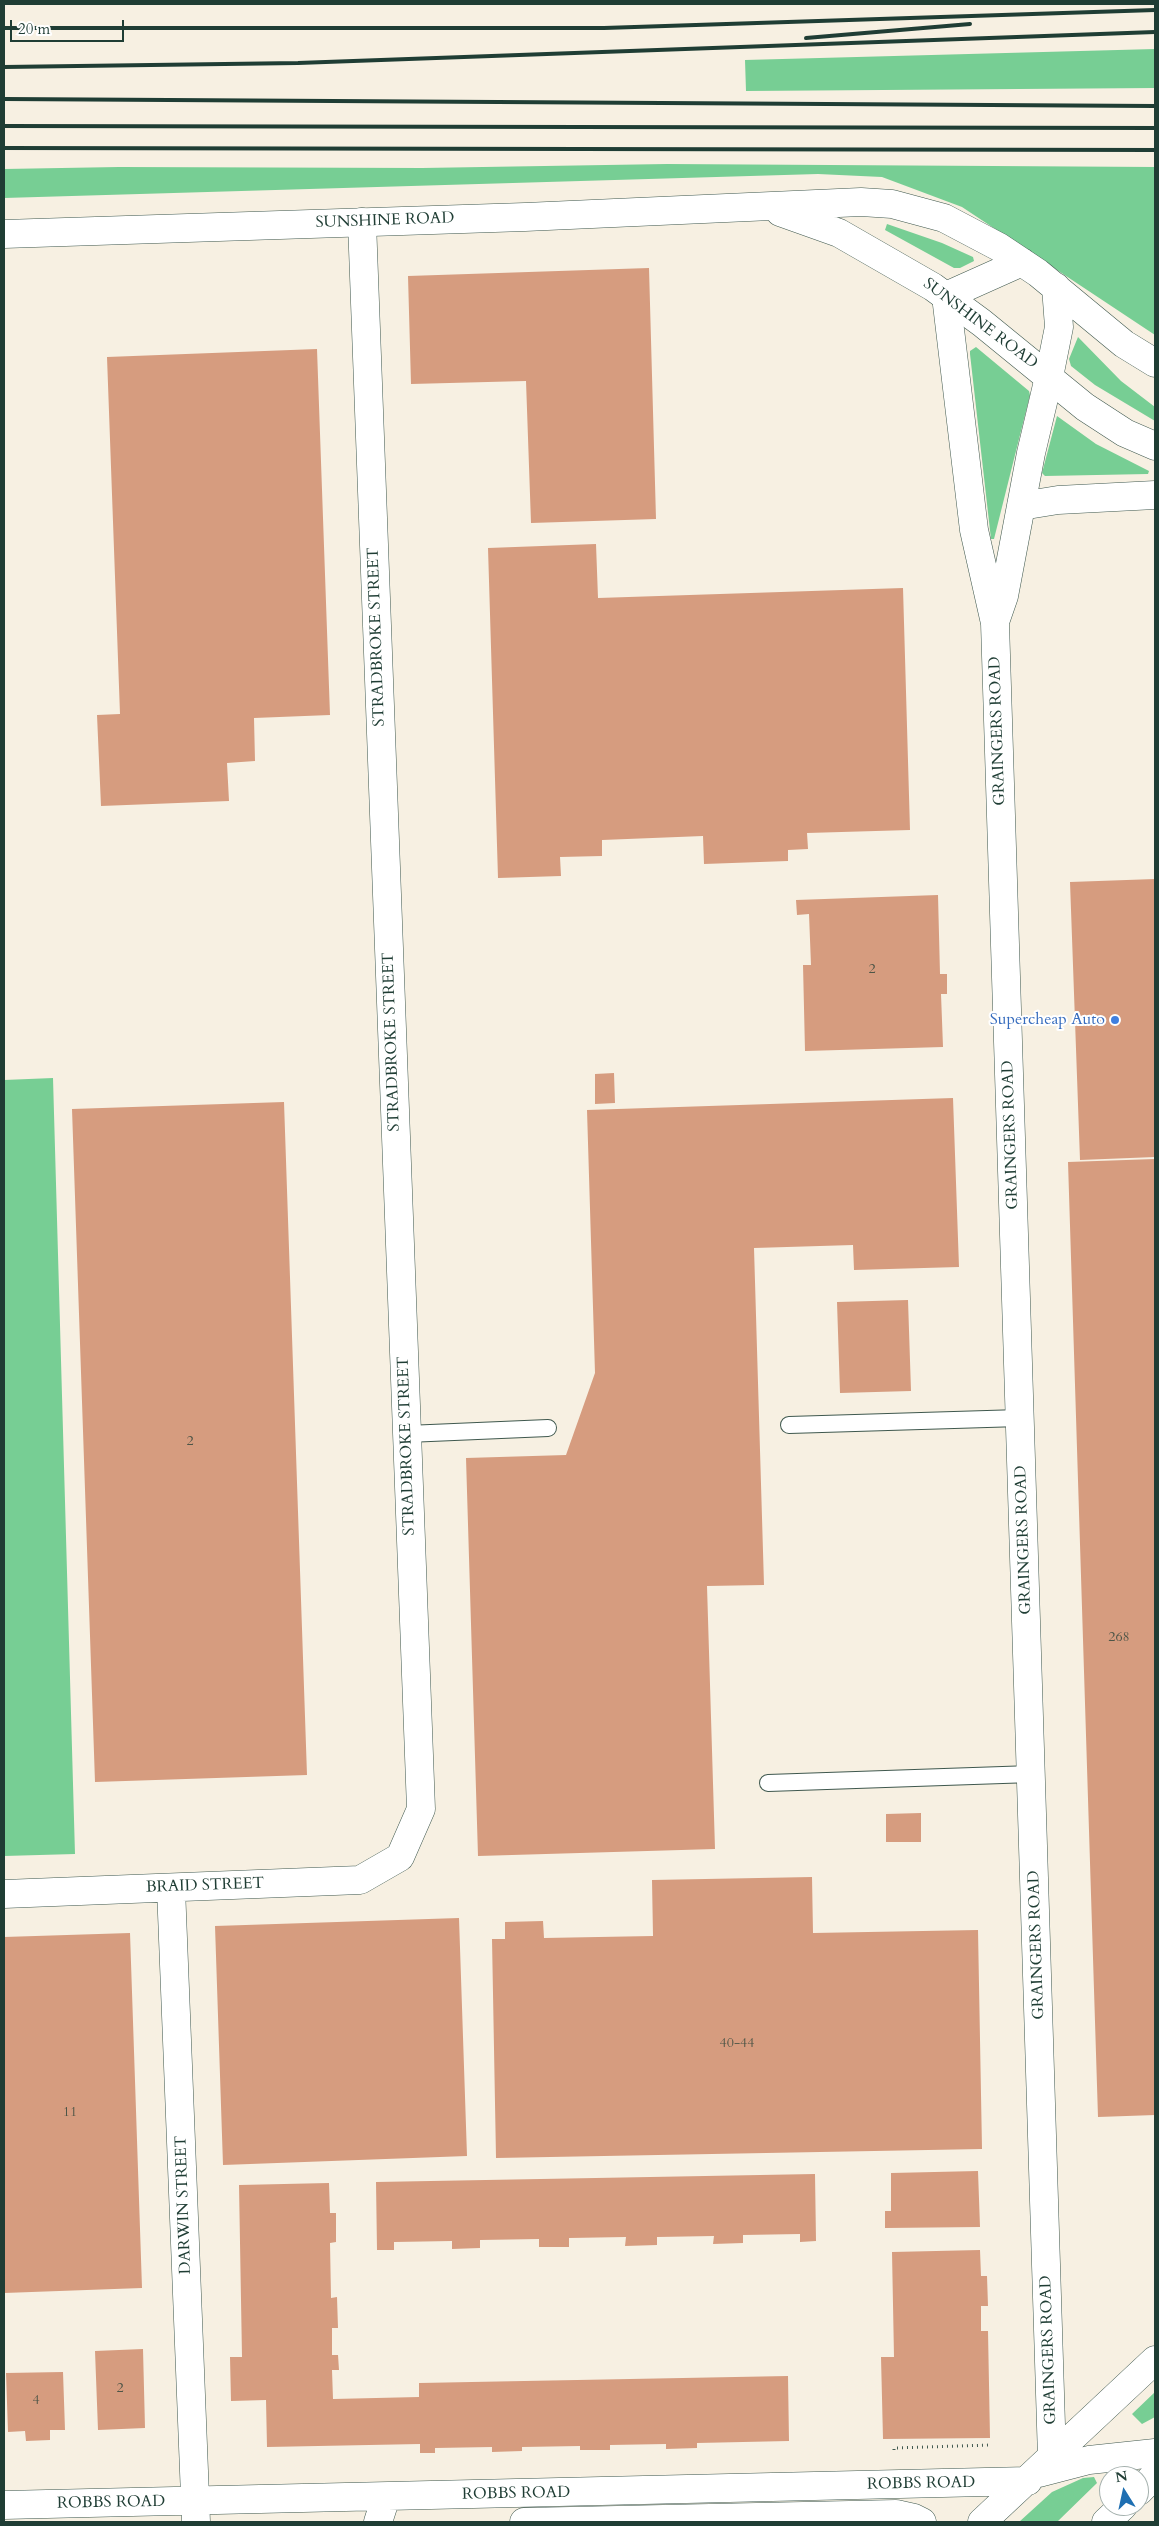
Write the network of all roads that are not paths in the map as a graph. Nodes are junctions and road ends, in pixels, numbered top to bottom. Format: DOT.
graph roads {
  1 [pos="766,208"];
  2 [pos="362,222"];
  3 [pos="4,234"];
  4 [pos="1022,262"];
  5 [pos="1056,287"];
  6 [pos="946,296"];
  7 [pos="1155,363"];
  8 [pos="1049,377"];
  9 [pos="1155,446"];
  10 [pos="1155,496"];
  11 [pos="1021,506"];
  12 [pos="995,623"];
  13 [pos="1020,1418"];
  14 [pos="789,1426"];
  15 [pos="548,1428"];
  16 [pos="407,1434"];
  17 [pos="1032,1774"];
  18 [pos="768,1783"];
  19 [pos="400,1857"];
  20 [pos="171,1888"];
  21 [pos="4,1894"];
  22 [pos="1155,2360"];
  23 [pos="1155,2453"];
  24 [pos="1038,2471"];
  25 [pos="4,2505"];
  26 [pos="328,2510"];
  27 [pos="382,2510"];
  28 [pos="195,2512"];
  29 [pos="524,2522"];
  30 [pos="922,2522"];
  31 [pos="982,2522"];
  1 -- 2 [label="main road, SUNSHINE ROAD"];
  1 -- 4 [label="main road, SUNSHINE ROAD"];
  1 -- 6 [label="main road, SUNSHINE ROAD"];
  2 -- 3 [label="main road, SUNSHINE ROAD"];
  2 -- 16 [label="main road, STRADBROKE STREET"];
  4 -- 5 [label="main road, SUNSHINE ROAD"];
  4 -- 6 [label="main road"];
  5 -- 7 [label="main road, SUNSHINE ROAD"];
  5 -- 8 [label="main road, GRAINGERS ROAD"];
  6 -- 8 [label="main road, SUNSHINE ROAD"];
  6 -- 12 [label="main road, GRAINGERS ROAD"];
  8 -- 9 [label="main road, SUNSHINE ROAD"];
  8 -- 11 [label="main road, GRAINGERS ROAD"];
  10 -- 11 [label="main road"];
  11 -- 12 [label="main road, GRAINGERS ROAD"];
  12 -- 13 [label="main road, GRAINGERS ROAD"];
  13 -- 14 [label="lane"];
  13 -- 17 [label="main road, GRAINGERS ROAD"];
  15 -- 16 [label="lane"];
  16 -- 19 [label="main road, STRADBROKE STREET"];
  17 -- 18 [label="lane"];
  17 -- 24 [label="main road, GRAINGERS ROAD"];
  19 -- 20 [label="main road, BRAID STREET"];
  20 -- 21 [label="main road, BRAID STREET"];
  20 -- 28 [label="main road, DARWIN STREET"];
  22 -- 24 [label="main road"];
  23 -- 24 [label="main road"];
  24 -- 27 [label="main road, ROBBS ROAD"];
  24 -- 31 [label="main road"];
  25 -- 28 [label="main road, ROBBS ROAD"];
  26 -- 27 [label="main road, ROBBS ROAD"];
  26 -- 28 [label="main road, ROBBS ROAD"];
  29 -- 30 [label="main road, ROBBS ROAD"];
}
